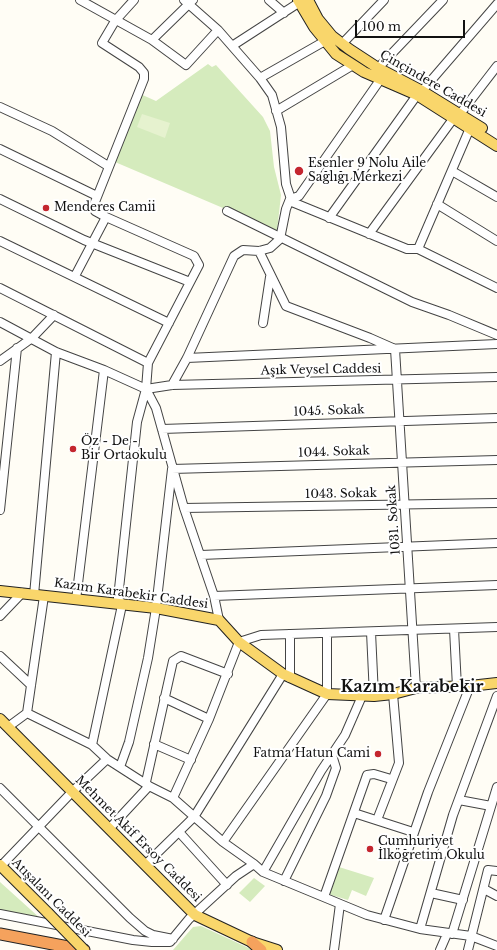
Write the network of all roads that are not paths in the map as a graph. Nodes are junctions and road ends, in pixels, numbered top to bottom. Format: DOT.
graph roads {
  1 [pos="80,0"];
  2 [pos="134,0"];
  3 [pos="269,0"];
  4 [pos="384,0"];
  5 [pos="443,0"];
  6 [pos="494,0"];
  7 [pos="189,1"];
  8 [pos="302,1"];
  9 [pos="497,4"];
  10 [pos="284,13"];
  11 [pos="115,21"];
  12 [pos="218,30"];
  13 [pos="152,40"];
  14 [pos="325,41"];
  15 [pos="342,43"];
  16 [pos="232,46"];
  17 [pos="353,66"];
  18 [pos="378,68"];
  19 [pos="496,68"];
  20 [pos="260,78"];
  21 [pos="380,80"];
  22 [pos="420,93"];
  23 [pos="0,106"];
  24 [pos="276,111"];
  25 [pos="457,116"];
  26 [pos="470,128"];
  27 [pos="497,138"];
  28 [pos="497,146"];
  29 [pos="0,149"];
  30 [pos="108,166"];
  31 [pos="452,171"];
  32 [pos="97,196"];
  33 [pos="497,197"];
  34 [pos="290,198"];
  35 [pos="0,199"];
  36 [pos="437,204"];
  37 [pos="227,212"];
  38 [pos="106,217"];
  39 [pos="329,218"];
  40 [pos="369,234"];
  41 [pos="280,239"];
  42 [pos="0,241"];
  43 [pos="497,241"];
  44 [pos="93,244"];
  45 [pos="418,249"];
  46 [pos="259,250"];
  47 [pos="75,276"];
  48 [pos="270,277"];
  49 [pos="190,282"];
  50 [pos="0,288"];
  51 [pos="497,288"];
  52 [pos="54,315"];
  53 [pos="0,322"];
  54 [pos="263,322"];
  55 [pos="169,323"];
  56 [pos="497,335"];
  57 [pos="32,338"];
  58 [pos="497,344"];
  59 [pos="17,348"];
  60 [pos="395,350"];
  61 [pos="56,352"];
  62 [pos="187,358"];
  63 [pos="0,361"];
  64 [pos="148,363"];
  65 [pos="104,370"];
  66 [pos="497,377"];
  67 [pos="398,380"];
  68 [pos="172,385"];
  69 [pos="146,390"];
  70 [pos="497,418"];
  71 [pos="400,420"];
  72 [pos="162,429"];
  73 [pos="497,460"];
  74 [pos="403,462"];
  75 [pos="172,469"];
  76 [pos="497,503"];
  77 [pos="404,504"];
  78 [pos="184,508"];
  79 [pos="0,510"];
  80 [pos="497,543"];
  81 [pos="408,547"];
  82 [pos="201,554"];
  83 [pos="497,585"];
  84 [pos="410,588"];
  85 [pos="0,591"];
  86 [pos="22,593"];
  87 [pos="39,595"];
  88 [pos="214,596"];
  89 [pos="76,600"];
  90 [pos="122,605"];
  91 [pos="156,608"];
  92 [pos="0,616"];
  93 [pos="219,620"];
  94 [pos="497,627"];
  95 [pos="454,629"];
  96 [pos="412,630"];
  97 [pos="371,632"];
  98 [pos="327,633"];
  99 [pos="290,634"];
  100 [pos="239,642"];
  101 [pos="0,656"];
  102 [pos="228,674"];
  103 [pos="286,676"];
  104 [pos="497,683"];
  105 [pos="31,685"];
  106 [pos="470,686"];
  107 [pos="457,687"];
  108 [pos="416,688"];
  109 [pos="327,694"];
  110 [pos="393,694"];
  111 [pos="362,696"];
  112 [pos="374,696"];
  113 [pos="497,696"];
  114 [pos="164,698"];
  115 [pos="27,713"];
  116 [pos="0,719"];
  117 [pos="209,719"];
  118 [pos="8,727"];
  119 [pos="154,744"];
  120 [pos="92,745"];
  121 [pos="332,755"];
  122 [pos="107,759"];
  123 [pos="190,760"];
  124 [pos="120,767"];
  125 [pos="391,779"];
  126 [pos="147,784"];
  127 [pos="497,787"];
  128 [pos="0,788"];
  129 [pos="72,792"];
  130 [pos="173,798"];
  131 [pos="459,800"];
  132 [pos="491,806"];
  133 [pos="354,813"];
  134 [pos="194,817"];
  135 [pos="377,820"];
  136 [pos="39,826"];
  137 [pos="109,829"];
  138 [pos="179,832"];
  139 [pos="413,832"];
  140 [pos="223,842"];
  141 [pos="146,864"];
  142 [pos="254,864"];
  143 [pos="0,866"];
  144 [pos="497,871"];
  145 [pos="263,872"];
  146 [pos="284,881"];
  147 [pos="227,885"];
  148 [pos="484,888"];
  149 [pos="431,893"];
  150 [pos="497,896"];
  151 [pos="324,897"];
  152 [pos="463,900"];
  153 [pos="340,904"];
  154 [pos="0,914"];
  155 [pos="195,915"];
  156 [pos="384,920"];
  157 [pos="420,929"];
  158 [pos="0,934"];
  159 [pos="450,934"];
  160 [pos="471,936"];
  161 [pos="174,939"];
  162 [pos="252,942"];
  163 [pos="497,946"];
  164 [pos="84,950"];
  165 [pos="261,950"];
  166 [pos="277,950"];
  167 [pos="334,950"];
  168 [pos="440,950"];
  169 [pos="468,950"];
  1 -- 11 [label="street"];
  2 -- 11 [label="street"];
  3 -- 10 [label="street"];
  4 -- 15 [label="street"];
  5 -- 18 [label="street"];
  6 -- 9 [label="street"];
  7 -- 12 [label="street"];
  7 -- 13 [label="street"];
  8 -- 10 [label="street"];
  8 -- 14 [label="main road, Çinçindere Caddesi"];
  8 -- 15 [label="main road, Çinçindere Caddesi"];
  9 -- 22 [label="street"];
  10 -- 16 [label="street"];
  11 -- 13 [label="street"];
  11 -- 30 [label="street"];
  12 -- 13 [label="street"];
  12 -- 16 [label="street"];
  14 -- 17 [label="main road, Çinçindere Caddesi"];
  14 -- 20 [label="street"];
  15 -- 18 [label="main road, Çinçindere Caddesi"];
  16 -- 20 [label="street"];
  17 -- 21 [label="main road, Çinçindere Caddesi"];
  17 -- 24 [label="street"];
  18 -- 22 [label="main road, Çinçindere Caddesi"];
  19 -- 25 [label="street"];
  20 -- 24 [label="street"];
  21 -- 22 [label="main road, Çinçindere Caddesi"];
  21 -- 34 [label="street"];
  22 -- 25 [label="main road, Çinçindere Caddesi"];
  22 -- 39 [label="street"];
  23 -- 30 [label="street"];
  24 -- 34 [label="street"];
  25 -- 26 [label="main road, Çinçindere Caddesi"];
  25 -- 27 [label="main road, Çinçindere Caddesi"];
  25 -- 40 [label="street"];
  26 -- 28 [label="main road, Çinçindere Caddesi"];
  26 -- 31 [label="street"];
  29 -- 32 [label="street"];
  30 -- 32 [label="street"];
  31 -- 33 [label="street"];
  31 -- 36 [label="street"];
  32 -- 38 [label="street"];
  34 -- 39 [label="street"];
  34 -- 41 [label="street"];
  35 -- 44 [label="street"];
  36 -- 43 [label="street"];
  36 -- 45 [label="street"];
  37 -- 41 [label="street"];
  38 -- 44 [label="street"];
  38 -- 49 [label="street"];
  39 -- 40 [label="street"];
  40 -- 45 [label="street"];
  41 -- 46 [label="street"];
  41 -- 56 [label="street"];
  42 -- 47 [label="street"];
  44 -- 47 [label="street"];
  44 -- 49 [label="street"];
  45 -- 51 [label="street"];
  46 -- 48 [label="street"];
  46 -- 62 [label="street"];
  47 -- 55 [label="street"];
  48 -- 54 [label="street"];
  48 -- 60 [label="street"];
  49 -- 55 [label="street"];
  50 -- 52 [label="street"];
  52 -- 57 [label="street"];
  52 -- 64 [label="street"];
  53 -- 57 [label="street"];
  55 -- 64 [label="street"];
  57 -- 59 [label="street"];
  57 -- 61 [label="street"];
  58 -- 60 [label="street"];
  59 -- 63 [label="street"];
  59 -- 79 [label="street"];
  60 -- 62 [label="street"];
  60 -- 67 [label="street, 1031. Sokak"];
  61 -- 65 [label="street"];
  61 -- 87 [label="street"];
  62 -- 68 [label="street"];
  64 -- 69 [label="street"];
  65 -- 69 [label="street"];
  65 -- 89 [label="street"];
  66 -- 67 [label="street, Aşık Veysel Caddesi"];
  67 -- 68 [label="street, Aşık Veysel Caddesi"];
  67 -- 71 [label="street, 1031. Sokak"];
  68 -- 69 [label="street, Aşık Veysel Caddesi"];
  69 -- 72 [label="street"];
  69 -- 90 [label="street"];
  70 -- 71 [label="street, 1045. Sokak"];
  71 -- 72 [label="street, 1045. Sokak"];
  71 -- 74 [label="street, 1031. Sokak"];
  72 -- 75 [label="street"];
  73 -- 74 [label="street, 1044. Sokak"];
  74 -- 75 [label="street, 1044. Sokak"];
  74 -- 77 [label="street, 1031. Sokak"];
  75 -- 78 [label="street"];
  75 -- 91 [label="street"];
  76 -- 77 [label="street, 1043. Sokak"];
  77 -- 78 [label="street, 1043. Sokak"];
  77 -- 81 [label="street, 1031. Sokak"];
  78 -- 82 [label="street"];
  80 -- 81 [label="street"];
  81 -- 82 [label="street"];
  81 -- 84 [label="street, 1031. Sokak"];
  82 -- 88 [label="street"];
  83 -- 84 [label="street"];
  84 -- 88 [label="street"];
  84 -- 96 [label="street, 1031. Sokak"];
  85 -- 86 [label="main road, Kazım Karabekir Caddesi"];
  86 -- 87 [label="main road, Kazım Karabekir Caddesi"];
  86 -- 92 [label="street"];
  87 -- 89 [label="main road, Kazım Karabekir Caddesi"];
  87 -- 105 [label="street"];
  88 -- 93 [label="street"];
  89 -- 90 [label="main road, Kazım Karabekir Caddesi"];
  90 -- 91 [label="main road, Kazım Karabekir Caddesi"];
  90 -- 120 [label="street"];
  91 -- 93 [label="main road, Kazım Karabekir Caddesi"];
  91 -- 124 [label="street"];
  93 -- 100 [label="main road, Kazım Karabekir Caddesi"];
  94 -- 95 [label="street"];
  95 -- 96 [label="street"];
  95 -- 107 [label="street"];
  96 -- 97 [label="street"];
  96 -- 108 [label="street, 1031. Sokak"];
  97 -- 98 [label="street"];
  97 -- 112 [label="street"];
  98 -- 99 [label="street"];
  98 -- 109 [label="street"];
  99 -- 100 [label="street"];
  99 -- 103 [label="street"];
  100 -- 102 [label="street"];
  100 -- 103 [label="main road, Kazım Karabekir Caddesi"];
  101 -- 105 [label="street"];
  102 -- 114 [label="street"];
  102 -- 117 [label="street"];
  103 -- 109 [label="main road, Kazım Karabekir Caddesi"];
  103 -- 134 [label="street"];
  104 -- 106 [label="main road, Kazım Karabekir Caddesi"];
  105 -- 115 [label="street"];
  106 -- 107 [label="main road, Kazım Karabekir Caddesi"];
  106 -- 139 [label="street"];
  107 -- 108 [label="main road, Kazım Karabekir Caddesi"];
  108 -- 110 [label="main road, Kazım Karabekir Caddesi"];
  109 -- 111 [label="main road, Kazım Karabekir Caddesi"];
  109 -- 140 [label="street"];
  110 -- 112 [label="main road, Kazım Karabekir Caddesi"];
  110 -- 125 [label="street"];
  111 -- 112 [label="main road, Kazım Karabekir Caddesi"];
  111 -- 121 [label="street"];
  113 -- 131 [label="street"];
  114 -- 117 [label="street"];
  114 -- 119 [label="street"];
  115 -- 118 [label="street"];
  115 -- 120 [label="street"];
  116 -- 118 [label="main road, Mehmet Akif Ersoy Caddesi"];
  117 -- 123 [label="street"];
  118 -- 129 [label="main road, Mehmet Akif Ersoy Caddesi"];
  119 -- 123 [label="street"];
  119 -- 126 [label="street"];
  120 -- 122 [label="street"];
  121 -- 145 [label="street"];
  121 -- 146 [label="street"];
  122 -- 124 [label="street"];
  122 -- 129 [label="street"];
  123 -- 130 [label="street"];
  124 -- 126 [label="street"];
  125 -- 133 [label="street"];
  125 -- 135 [label="street"];
  126 -- 130 [label="street"];
  126 -- 137 [label="street"];
  127 -- 132 [label="street"];
  128 -- 136 [label="street"];
  129 -- 136 [label="street"];
  129 -- 137 [label="main road, Mehmet Akif Ersoy Caddesi"];
  130 -- 134 [label="street"];
  131 -- 132 [label="street"];
  131 -- 149 [label="street"];
  132 -- 152 [label="street"];
  133 -- 135 [label="street"];
  133 -- 151 [label="street"];
  134 -- 138 [label="street"];
  134 -- 140 [label="street"];
  135 -- 139 [label="street"];
  136 -- 143 [label="street"];
  136 -- 161 [label="street"];
  137 -- 141 [label="main road, Mehmet Akif Ersoy Caddesi"];
  138 -- 141 [label="street"];
  138 -- 147 [label="street"];
  139 -- 156 [label="street"];
  140 -- 142 [label="street"];
  141 -- 155 [label="main road, Mehmet Akif Ersoy Caddesi"];
  142 -- 145 [label="street"];
  142 -- 147 [label="street"];
  143 -- 164 [label="main road, Atışalanı Caddesi, bridge"];
  144 -- 148 [label="street"];
  145 -- 146 [label="street"];
  146 -- 151 [label="street"];
  147 -- 155 [label="street"];
  148 -- 150 [label="street"];
  148 -- 160 [label="street"];
  149 -- 152 [label="street"];
  149 -- 157 [label="street"];
  151 -- 153 [label="street"];
  152 -- 159 [label="street"];
  153 -- 156 [label="street"];
  153 -- 167 [label="street"];
  154 -- 161 [label="street"];
  155 -- 161 [label="street"];
  155 -- 162 [label="main road, Mehmet Akif Ersoy Caddesi"];
  156 -- 157 [label="street"];
  157 -- 159 [label="street"];
  158 -- 164 [label="highway"];
  159 -- 160 [label="street"];
  159 -- 168 [label="street"];
  160 -- 163 [label="street"];
  160 -- 169 [label="street"];
  162 -- 165 [label="highway"];
  162 -- 166 [label="main road, Mehmet Akif Ersoy Caddesi"];
}
